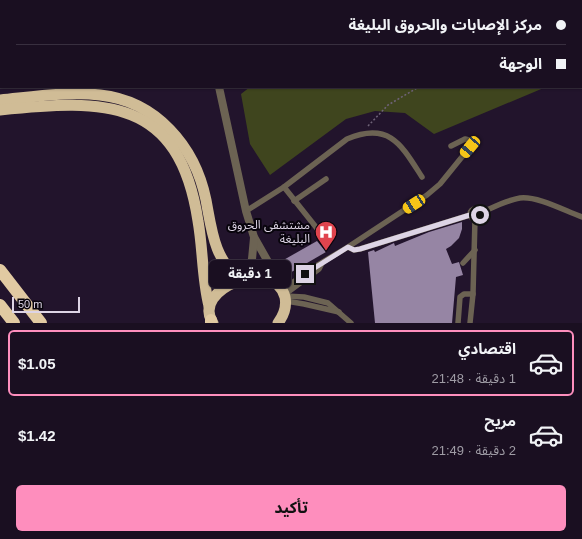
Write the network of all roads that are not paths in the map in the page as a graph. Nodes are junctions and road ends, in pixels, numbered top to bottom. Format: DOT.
graph roads {
  1 [pos="218,88"];
  2 [pos="0,100"];
  3 [pos="0,110"];
  4 [pos="451,146"];
  5 [pos="422,177"];
  6 [pos="326,179"];
  7 [pos="284,187"];
  8 [pos="294,201"];
  9 [pos="246,211"];
  10 [pos="480,213"];
  11 [pos="472,217"];
  12 [pos="582,217"];
  13 [pos="323,236"];
  14 [pos="254,237"];
  15 [pos="348,247"];
  16 [pos="475,250"];
  17 [pos="463,263"];
  18 [pos="0,270"];
  19 [pos="243,280"];
  20 [pos="273,282"];
  21 [pos="473,294"];
  22 [pos="284,295"];
  23 [pos="0,305"];
  24 [pos="209,306"];
  25 [pos="212,322"];
  26 [pos="14,323"];
  27 [pos="41,323"];
  28 [pos="278,323"];
  29 [pos="351,323"];
  30 [pos="458,323"];
  31 [pos="470,323"];
  1 -- 9 [label="street"];
  2 -- 19 [label="highway"];
  3 -- 24 [label="highway"];
  4 -- 15 [label="lane"];
  5 -- 7 [label="lane"];
  6 -- 8 [label="lane"];
  7 -- 8 [label="lane"];
  7 -- 9 [label="lane"];
  8 -- 13 [label="lane"];
  9 -- 14 [label="street"];
  10 -- 11 [label="lane"];
  10 -- 11 [label="lane"];
  10 -- 12 [label="lane"];
  11 -- 15 [label="lane"];
  11 -- 16 [label="lane"];
  14 -- 19 [label="street"];
  14 -- 20 [label="street"];
  15 -- 22 [label="lane"];
  16 -- 17 [label="lane"];
  16 -- 21 [label="lane"];
  18 -- 27 [label="highway"];
  19 -- 20 [label="highway"];
  19 -- 24 [label="highway"];
  20 -- 22 [label="highway"];
  21 -- 30 [label="lane"];
  21 -- 31 [label="lane"];
  22 -- 28 [label="highway"];
  22 -- 29 [label="lane"];
  23 -- 26 [label="highway"];
  24 -- 25 [label="highway"];
}
